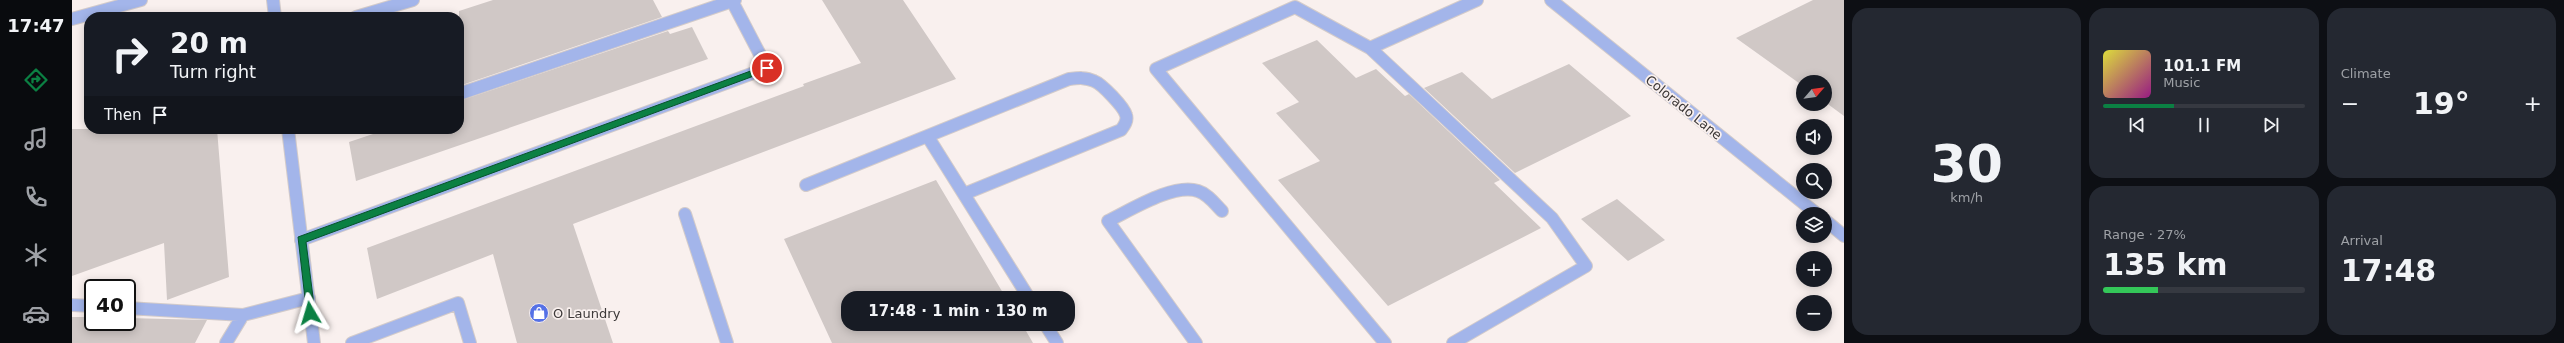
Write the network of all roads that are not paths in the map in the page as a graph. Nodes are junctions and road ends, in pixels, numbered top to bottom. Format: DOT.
graph roads {
  1 [pos="141,0"];
  2 [pos="273,0"];
  3 [pos="413,0"];
  4 [pos="1477,0"];
  5 [pos="1551,0"];
  6 [pos="734,1"];
  7 [pos="97,12"];
  8 [pos="274,12"];
  9 [pos="373,12"];
  10 [pos="84,16"];
  11 [pos="72,19"];
  12 [pos="1370,48"];
  13 [pos="464,92"];
  14 [pos="289,134"];
  15 [pos="928,137"];
  16 [pos="806,185"];
  17 [pos="964,194"];
  18 [pos="1808,207"];
  19 [pos="1222,211"];
  20 [pos="685,214"];
  21 [pos="1832,226"];
  22 [pos="1844,236"];
  23 [pos="301,240"];
  24 [pos="1025,291"];
  25 [pos="308,298"];
  26 [pos="72,305"];
  27 [pos="84,306"];
  28 [pos="136,309"];
  29 [pos="242,315"];
  30 [pos="1049,331"];
  31 [pos="226,343"];
  32 [pos="314,343"];
  33 [pos="352,343"];
  34 [pos="470,343"];
  35 [pos="727,343"];
  36 [pos="1057,343"];
  37 [pos="1196,343"];
  38 [pos="1385,343"];
  39 [pos="1453,343"];
  1 -- 7 [label="street"];
  2 -- 8 [label="street"];
  3 -- 9 [label="street"];
  4 -- 12 [label="street"];
  5 -- 18 [label="street, Colorado Lane"];
  6 -- 13 [label="street"];
  6 -- 23 [label="street"];
  10 -- 11 [label="street"];
  12 -- 38 [label="street"];
  12 -- 39 [label="street"];
  14 -- 23 [label="street"];
  15 -- 16 [label="street"];
  15 -- 17 [label="street"];
  15 -- 17 [label="street"];
  17 -- 24 [label="street"];
  19 -- 37 [label="street"];
  20 -- 35 [label="street"];
  21 -- 22 [label="street"];
  23 -- 25 [label="street"];
  25 -- 29 [label="street"];
  25 -- 32 [label="street"];
  26 -- 27 [label="street"];
  28 -- 29 [label="street"];
  29 -- 31 [label="street"];
  30 -- 36 [label="street"];
  33 -- 34 [label="street"];
}
